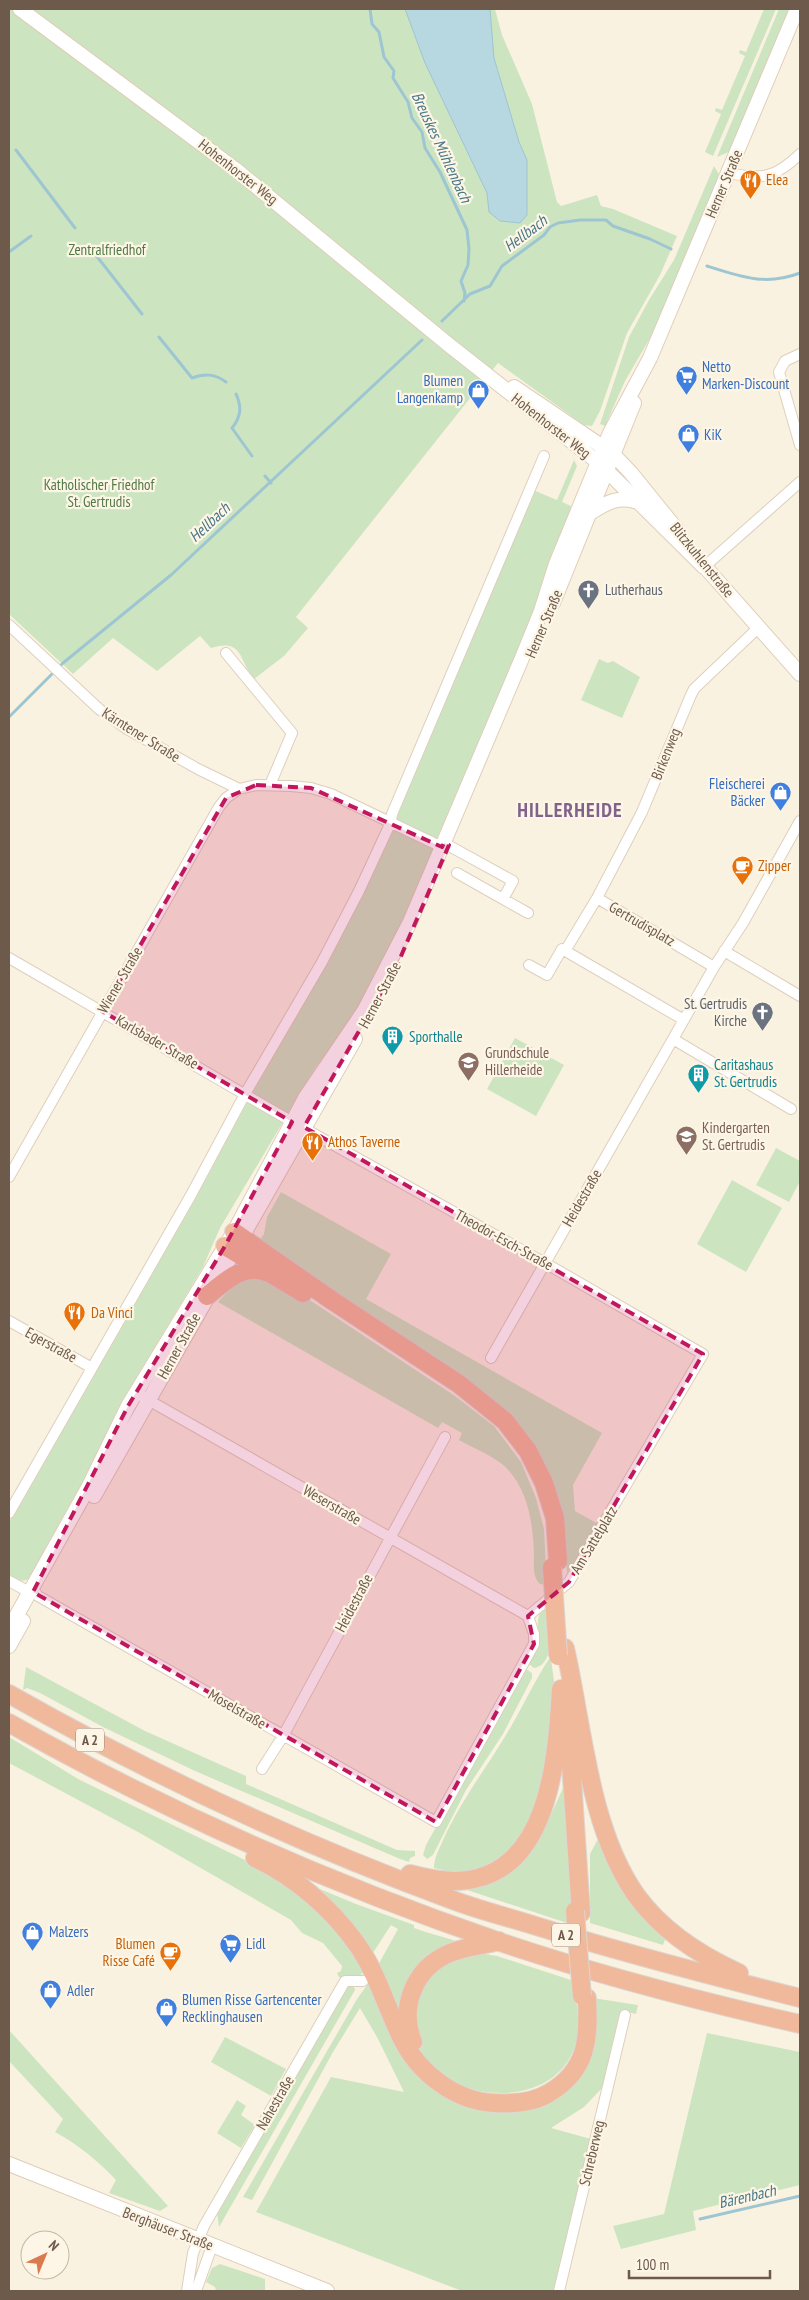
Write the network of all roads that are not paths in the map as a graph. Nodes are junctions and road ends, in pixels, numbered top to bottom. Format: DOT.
graph roads {
  1 [pos="20,9"];
  2 [pos="797,9"];
  3 [pos="800,154"];
  4 [pos="729,173"];
  5 [pos="449,345"];
  6 [pos="800,354"];
  7 [pos="800,445"];
  8 [pos="609,450"];
  9 [pos="544,456"];
  10 [pos="603,467"];
  11 [pos="800,482"];
  12 [pos="639,503"];
  13 [pos="590,513"];
  14 [pos="704,568"];
  15 [pos="9,625"];
  16 [pos="758,628"];
  17 [pos="226,653"];
  18 [pos="800,674"];
  19 [pos="270,785"];
  20 [pos="239,789"];
  21 [pos="800,821"];
  22 [pos="391,822"];
  23 [pos="445,845"];
  24 [pos="457,874"];
  25 [pos="597,898"];
  26 [pos="503,899"];
  27 [pos="528,913"];
  28 [pos="724,950"];
  29 [pos="565,951"];
  30 [pos="9,958"];
  31 [pos="529,965"];
  32 [pos="714,967"];
  33 [pos="800,996"];
  34 [pos="102,1011"];
  35 [pos="684,1020"];
  36 [pos="673,1039"];
  37 [pos="245,1094"];
  38 [pos="791,1108"];
  39 [pos="298,1124"];
  40 [pos="9,1176"];
  41 [pos="234,1242"];
  42 [pos="545,1263"];
  43 [pos="276,1276"];
  44 [pos="207,1296"];
  45 [pos="9,1321"];
  46 [pos="703,1354"];
  47 [pos="491,1358"];
  48 [pos="92,1368"];
  49 [pos="142,1396"];
  50 [pos="445,1437"];
  51 [pos="9,1513"];
  52 [pos="390,1538"];
  53 [pos="555,1564"];
  54 [pos="9,1581"];
  55 [pos="33,1592"];
  56 [pos="528,1616"];
  57 [pos="9,1629"];
  58 [pos="9,1646"];
  59 [pos="561,1652"];
  60 [pos="561,1689"];
  61 [pos="9,1694"];
  62 [pos="9,1723"];
  63 [pos="283,1736"];
  64 [pos="262,1769"];
  65 [pos="202,1822"];
  66 [pos="349,1858"];
  67 [pos="578,1912"];
  68 [pos="499,1941"];
  69 [pos="368,1972"];
  70 [pos="584,1997"];
  71 [pos="794,1997"];
  72 [pos="625,2015"];
  73 [pos="800,2024"];
  74 [pos="9,2164"];
  75 [pos="198,2241"];
  76 [pos="212,2246"];
  77 [pos="186,2291"];
  78 [pos="196,2291"];
  79 [pos="328,2291"];
  80 [pos="559,2291"];
  1 -- 5 [label="main road, Hohenhorster Weg"];
  2 -- 4 [label="main road, Herner Straße"];
  3 -- 4 [label="street"];
  4 -- 8 [label="main road, Herner Straße"];
  5 -- 8 [label="main road, Hohenhorster Weg"];
  5 -- 10 [label="main road, Hohenhorster Weg"];
  6 -- 7 [label="street"];
  8 -- 10 [label="main road, Herner Straße"];
  8 -- 14 [label="main road, Blitzkuhlenstraße"];
  9 -- 22 [label="street"];
  10 -- 12 [label="main road, Blitzkuhlenstraße"];
  10 -- 13 [label="main road, Herner Straße"];
  10 -- 23 [label="main road, Herner Straße"];
  11 -- 14 [label="street"];
  12 -- 13 [label="main road"];
  12 -- 14 [label="main road, Blitzkuhlenstraße"];
  13 -- 23 [label="main road, Herner Straße"];
  14 -- 16 [label="main road, Blitzkuhlenstraße"];
  15 -- 20 [label="street, Kärntener Straße"];
  16 -- 18 [label="main road, Blitzkuhlenstraße"];
  16 -- 25 [label="street, Birkenweg"];
  17 -- 19 [label="street"];
  19 -- 20 [label="street"];
  19 -- 22 [label="street"];
  20 -- 34 [label="street, Wiener Straße"];
  21 -- 28 [label="street, Heidestraße"];
  22 -- 23 [label="street"];
  22 -- 37 [label="street"];
  23 -- 26 [label="street"];
  23 -- 39 [label="main road, Herner Straße"];
  24 -- 26 [label="street"];
  25 -- 29 [label="street, Gertrudisplatz"];
  25 -- 32 [label="street, Gertrudisplatz"];
  26 -- 27 [label="street"];
  28 -- 32 [label="street, Heidestraße"];
  28 -- 33 [label="street"];
  29 -- 31 [label="street, Gertrudisplatz"];
  29 -- 35 [label="street"];
  30 -- 34 [label="street, Karlsbader Straße"];
  32 -- 35 [label="street, Heidestraße"];
  34 -- 37 [label="street, Karlsbader Straße"];
  34 -- 40 [label="street, Wiener Straße"];
  35 -- 36 [label="street, Heidestraße"];
  36 -- 38 [label="street"];
  36 -- 42 [label="street, Heidestraße"];
  37 -- 39 [label="street, Karlsbader Straße"];
  37 -- 48 [label="street"];
  39 -- 41 [label="main road, Herner Straße"];
  39 -- 42 [label="street, Theodor-Esch-Straße"];
  41 -- 43 [label="highway"];
  41 -- 44 [label="main road, Herner Straße"];
  41 -- 49 [label="main road, Herner Straße"];
  41 -- 53 [label="highway"];
  42 -- 46 [label="street, Theodor-Esch-Straße"];
  42 -- 47 [label="street, Heidestraße"];
  43 -- 44 [label="highway"];
  43 -- 53 [label="highway"];
  44 -- 49 [label="main road, Herner Straße"];
  45 -- 48 [label="street, Egerstraße"];
  46 -- 56 [label="street, Am Sattelplatz"];
  48 -- 51 [label="street"];
  49 -- 52 [label="street, Weserstraße"];
  49 -- 55 [label="main road, Herner Straße"];
  50 -- 52 [label="street, Heidestraße"];
  52 -- 56 [label="street, Weserstraße"];
  52 -- 63 [label="street, Heidestraße"];
  53 -- 59 [label="highway"];
  54 -- 55 [label="street, Moselstraße"];
  55 -- 57 [label="main road, Herner Straße"];
  55 -- 58 [label="main road, Herner Straße"];
  55 -- 63 [label="street, Moselstraße"];
  56 -- 63 [label="street, Moselstraße"];
  59 -- 60 [label="highway"];
  59 -- 67 [label="highway"];
  59 -- 71 [label="highway"];
  60 -- 66 [label="highway"];
  60 -- 67 [label="highway"];
  61 -- 66 [label="highway, A 2"];
  62 -- 65 [label="highway, A 2"];
  63 -- 64 [label="street, Heidestraße"];
  65 -- 68 [label="highway, A 2"];
  65 -- 69 [label="highway"];
  66 -- 71 [label="highway, A 2"];
  67 -- 70 [label="highway"];
  68 -- 70 [label="highway"];
  68 -- 73 [label="highway, A 2"];
  69 -- 70 [label="highway"];
  69 -- 75 [label="street, Nahestraße"];
  72 -- 80 [label="street, Schreberweg"];
  74 -- 75 [label="main road, Berghäuser Straße"];
  75 -- 76 [label="main road, Berghäuser Straße"];
  75 -- 77 [label="street"];
  76 -- 78 [label="street"];
  76 -- 79 [label="main road, Berghäuser Straße"];
}
